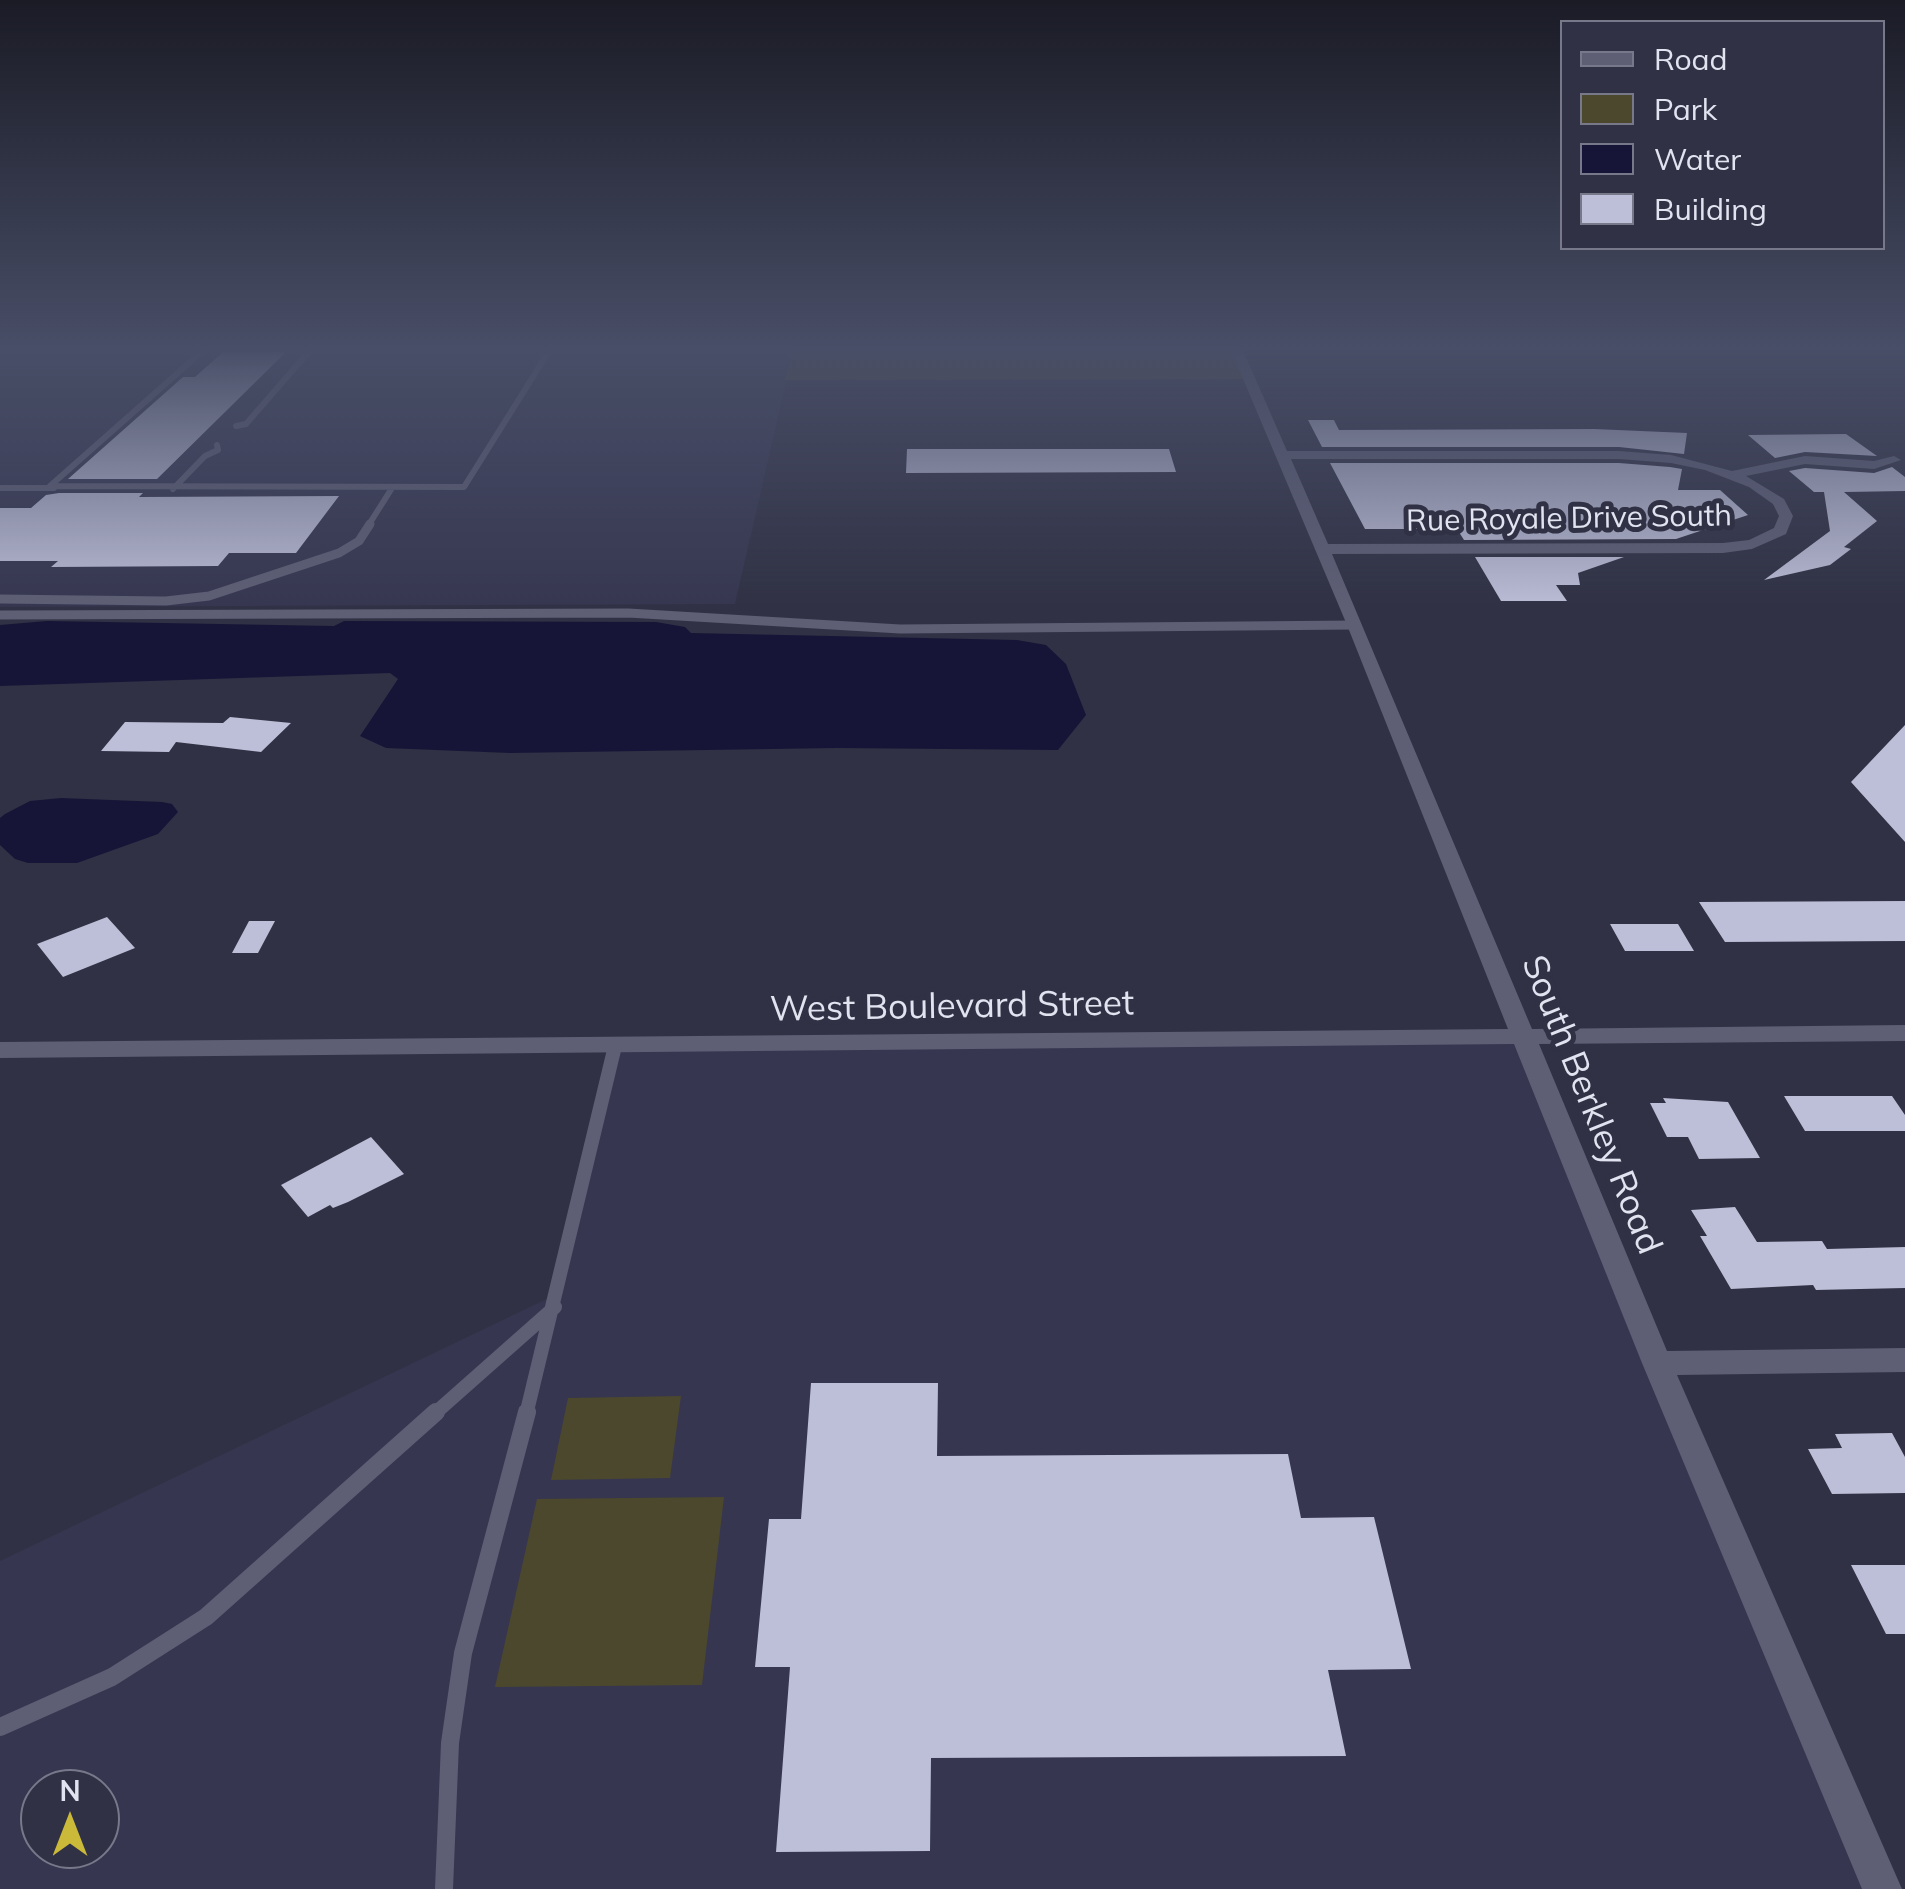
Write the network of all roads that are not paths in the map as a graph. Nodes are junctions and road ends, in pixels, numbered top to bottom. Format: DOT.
graph roads {
  1 [pos="104,436"];
  2 [pos="496,436"];
  3 [pos="1274,436"];
  4 [pos="217,444"];
  5 [pos="1282,454"];
  6 [pos="1894,460"];
  7 [pos="1732,475"];
  8 [pos="0,488"];
  9 [pos="54,488"];
  10 [pos="392,488"];
  11 [pos="174,489"];
  12 [pos="1322,549"];
  13 [pos="0,599"];
  14 [pos="0,614"];
  15 [pos="1355,625"];
  16 [pos="1905,1033"];
  17 [pos="1522,1036"];
  18 [pos="615,1046"];
  19 [pos="0,1050"];
  20 [pos="555,1308"];
  21 [pos="1905,1360"];
  22 [pos="1658,1363"];
  23 [pos="0,1726"];
  24 [pos="444,1889"];
  25 [pos="1882,1889"];
  1 -- 9 [label="lane"];
  2 -- 10 [label="lane"];
  3 -- 5 [label="street, South Berkley Road"];
  4 -- 11 [label="lane"];
  5 -- 7 [label="street"];
  5 -- 12 [label="street, South Berkley Road"];
  6 -- 7 [label="street"];
  7 -- 12 [label="street, Rue Royale Drive South"];
  8 -- 9 [label="lane"];
  9 -- 11 [label="lane"];
  10 -- 11 [label="lane"];
  10 -- 13 [label="lane"];
  12 -- 15 [label="street, South Berkley Road"];
  14 -- 15 [label="lane"];
  15 -- 17 [label="street, South Berkley Road"];
  16 -- 17 [label="street, West Boulevard Street"];
  17 -- 18 [label="street, West Boulevard Street"];
  17 -- 22 [label="street, South Berkley Road"];
  18 -- 19 [label="street, West Boulevard Street"];
  18 -- 20 [label="lane"];
  20 -- 23 [label="lane"];
  20 -- 24 [label="lane"];
  21 -- 22 [label="street"];
  22 -- 25 [label="street, South Berkley Road"];
}
